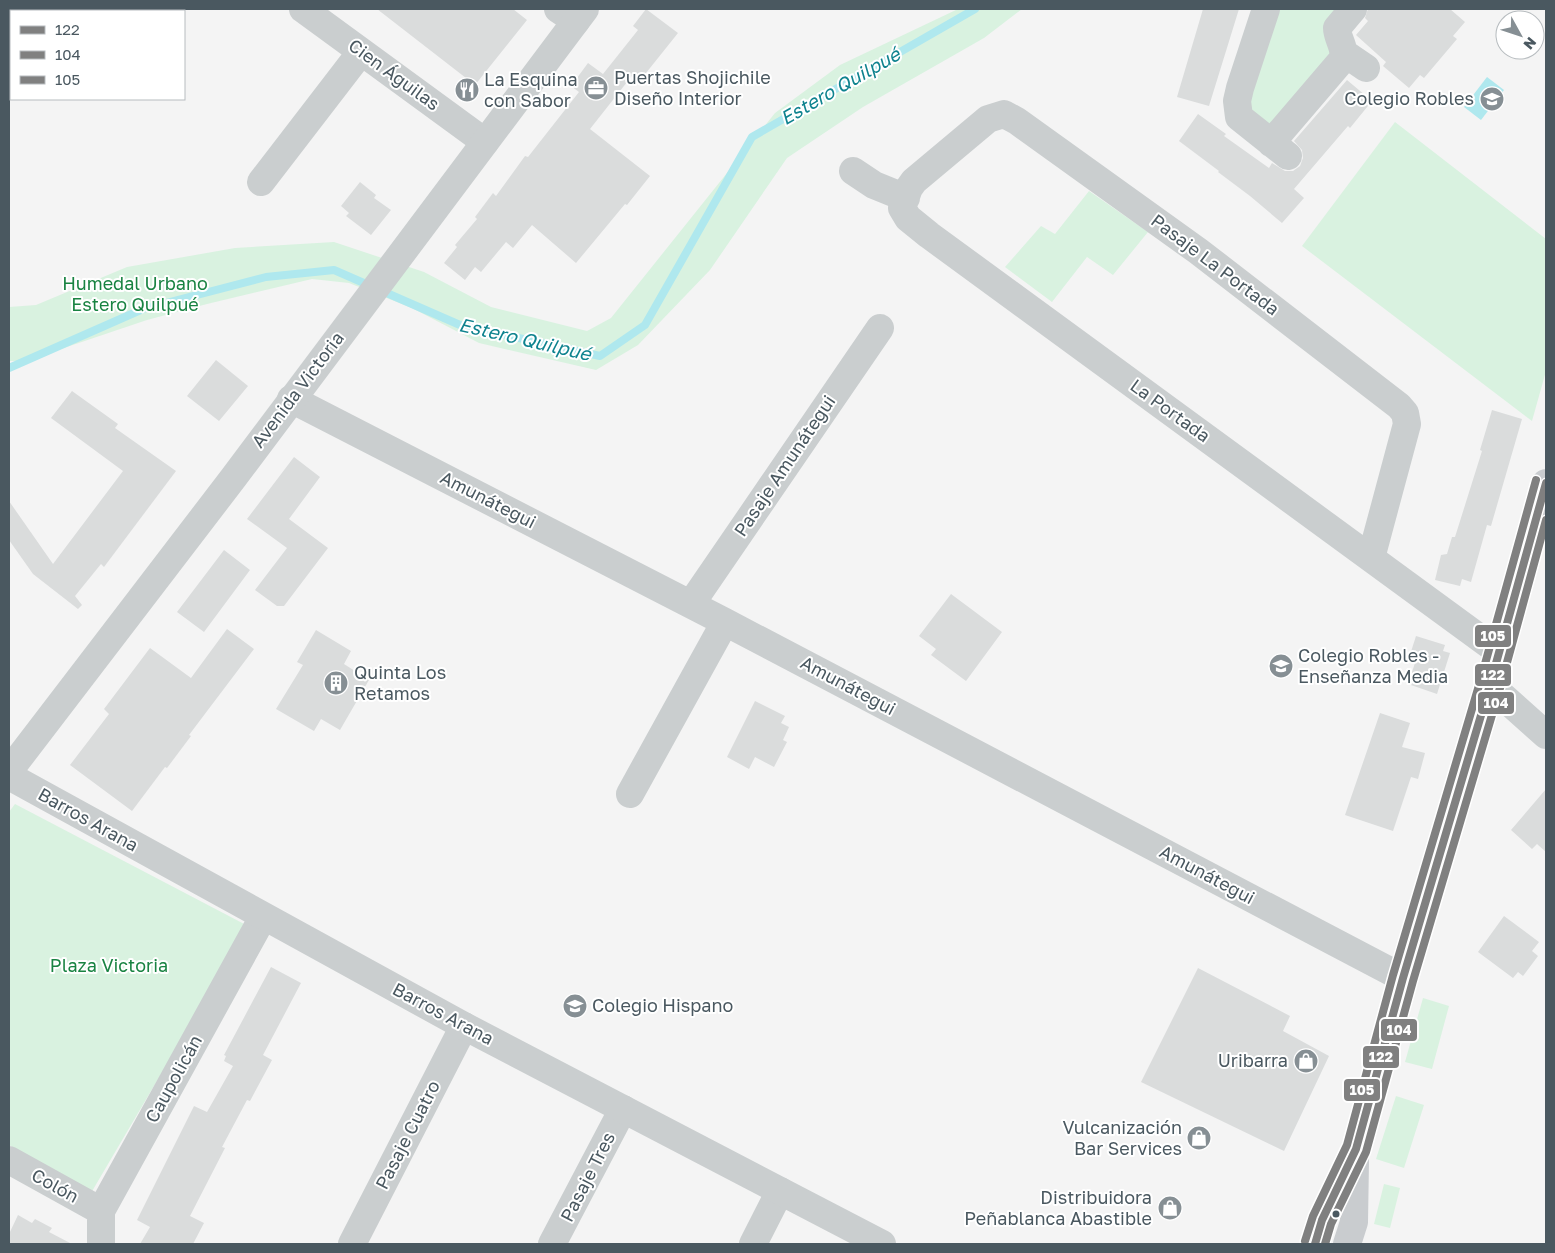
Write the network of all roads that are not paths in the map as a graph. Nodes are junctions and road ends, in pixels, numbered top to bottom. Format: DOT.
graph roads {
  1 [pos="303,9"];
  2 [pos="1266,9"];
  3 [pos="1353,9"];
  4 [pos="573,13"];
  5 [pos="361,52"];
  6 [pos="485,142"];
  7 [pos="853,171"];
  8 [pos="261,182"];
  9 [pos="906,198"];
  10 [pos="880,328"];
  11 [pos="291,399"];
  12 [pos="1546,483"];
  13 [pos="1371,558"];
  14 [pos="691,604"];
  15 [pos="725,622"];
  16 [pos="1499,652"];
  17 [pos="1490,685"];
  18 [pos="1546,735"];
  19 [pos="9,771"];
  20 [pos="9,776"];
  21 [pos="630,794"];
  22 [pos="264,917"];
  23 [pos="1403,978"];
  24 [pos="464,1026"];
  25 [pos="623,1109"];
  26 [pos="1356,1149"];
  27 [pos="9,1160"];
  28 [pos="780,1192"];
  29 [pos="101,1211"];
  30 [pos="101,1244"];
  31 [pos="352,1244"];
  32 [pos="552,1244"];
  33 [pos="753,1244"];
  34 [pos="882,1244"];
  35 [pos="1315,1244"];
  36 [pos="1347,1244"];
  1 -- 5 [label="street, Cien Águilas"];
  2 -- 3 [label="street"];
  4 -- 6 [label="street, Avenida Victoria"];
  5 -- 6 [label="street, Cien Águilas"];
  5 -- 8 [label="street"];
  6 -- 11 [label="street, Avenida Victoria"];
  7 -- 9 [label="street"];
  9 -- 13 [label="street, La Portada"];
  9 -- 13 [label="street, Pasaje La Portada"];
  10 -- 14 [label="street, Pasaje Amunátegui"];
  11 -- 14 [label="street, Amunátegui"];
  11 -- 19 [label="street, Avenida Victoria"];
  12 -- 16 [label="main road"];
  13 -- 16 [label="street, La Portada"];
  14 -- 15 [label="street, Amunátegui"];
  15 -- 21 [label="street"];
  15 -- 23 [label="street, Amunátegui"];
  16 -- 17 [label="main road"];
  17 -- 18 [label="street"];
  17 -- 23 [label="main road"];
  20 -- 22 [label="street, Barros Arana"];
  22 -- 24 [label="street, Barros Arana"];
  22 -- 29 [label="street, Caupolicán"];
  23 -- 26 [label="main road"];
  24 -- 25 [label="street, Barros Arana"];
  24 -- 31 [label="street, Pasaje Cuatro"];
  25 -- 28 [label="street, Barros Arana"];
  25 -- 32 [label="street, Pasaje Tres"];
  26 -- 35 [label="main road"];
  26 -- 36 [label="main road"];
  27 -- 29 [label="street, Colón"];
  28 -- 33 [label="street"];
  28 -- 34 [label="street, Barros Arana"];
  29 -- 30 [label="street, Caupolicán"];
}
